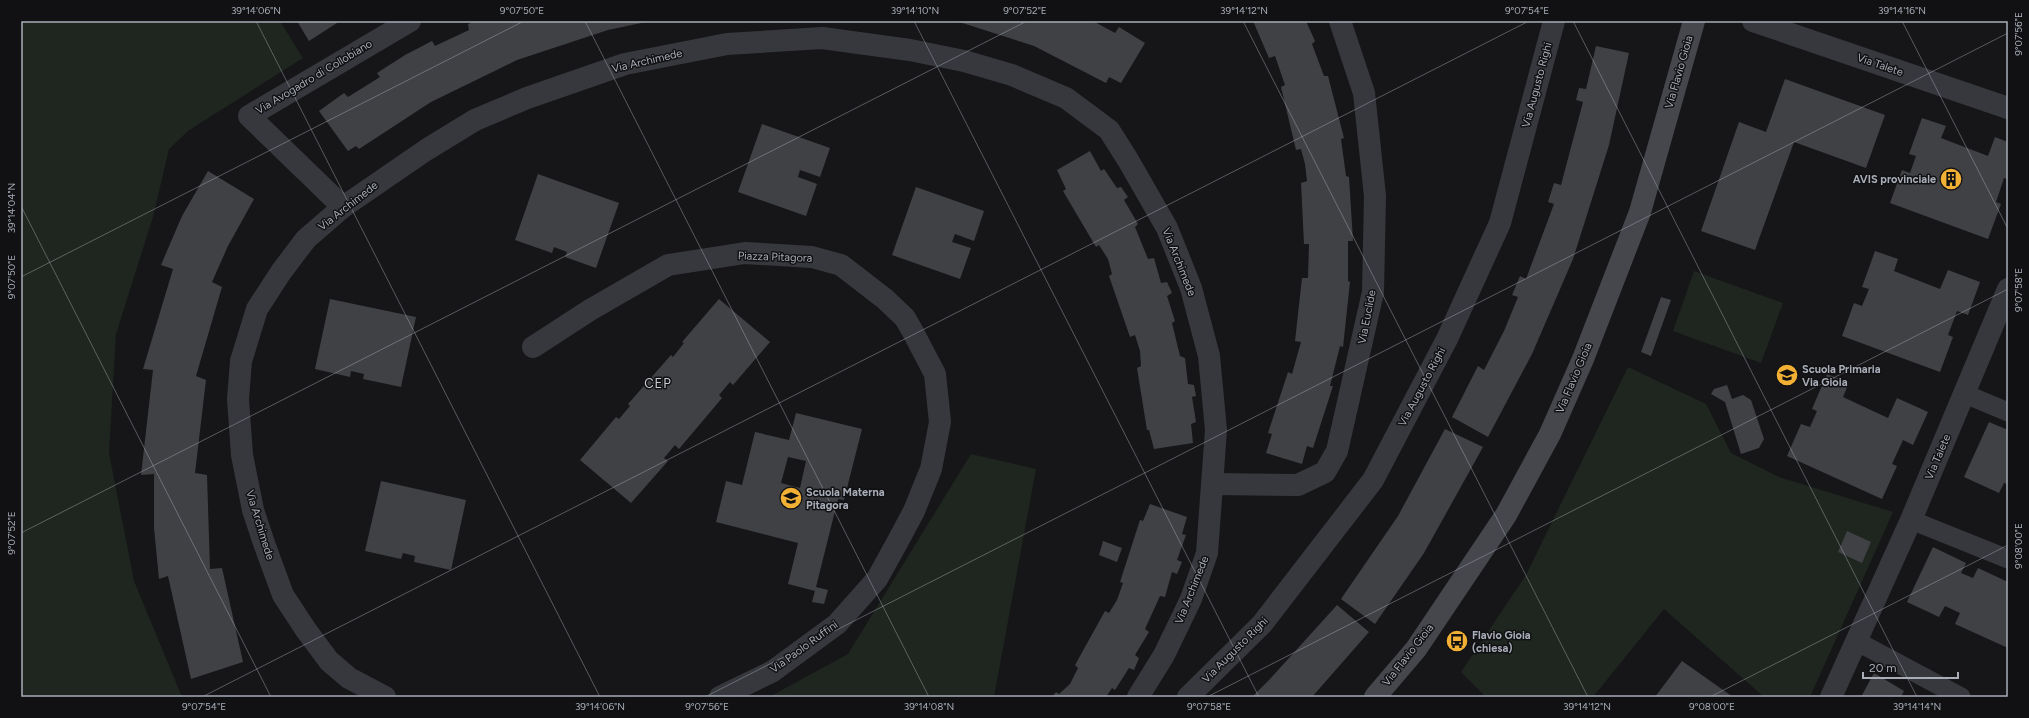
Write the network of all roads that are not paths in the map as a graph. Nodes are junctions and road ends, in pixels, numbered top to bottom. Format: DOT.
graph roads {
  1 [pos="410,21"];
  2 [pos="1340,21"];
  3 [pos="1554,21"];
  4 [pos="1694,21"];
  5 [pos="1753,21"];
  6 [pos="822,29"];
  7 [pos="2008,108"];
  8 [pos="344,207"];
  9 [pos="2008,290"];
  10 [pos="533,347"];
  11 [pos="1965,394"];
  12 [pos="2008,412"];
  13 [pos="1213,484"];
  14 [pos="921,495"];
  15 [pos="1911,520"];
  16 [pos="2008,559"];
  17 [pos="1856,641"];
  18 [pos="385,697"];
  19 [pos="720,697"];
  20 [pos="1138,697"];
  21 [pos="1188,697"];
  22 [pos="1375,697"];
  23 [pos="1831,697"];
  24 [pos="1961,697"];
  1 -- 8 [label="street, Via Avogadro di Collobiano"];
  2 -- 13 [label="street, Via Euclide"];
  3 -- 21 [label="street, Via Augusto Righi"];
  4 -- 22 [label="main road, Via Flavio Gioia"];
  5 -- 7 [label="street, Via Talete"];
  6 -- 8 [label="street, Via Archimede"];
  6 -- 13 [label="street, Via Archimede"];
  8 -- 18 [label="street, Via Archimede"];
  9 -- 11 [label="street, Via Talete"];
  10 -- 14 [label="street, Piazza Pitagora"];
  11 -- 12 [label="lane"];
  11 -- 15 [label="street, Via Talete"];
  13 -- 20 [label="street, Via Archimede"];
  14 -- 19 [label="street, Via Paolo Ruffini"];
  15 -- 16 [label="lane"];
  15 -- 17 [label="street, Via Talete"];
  17 -- 23 [label="street, Via Talete"];
  17 -- 24 [label="lane"];
}
